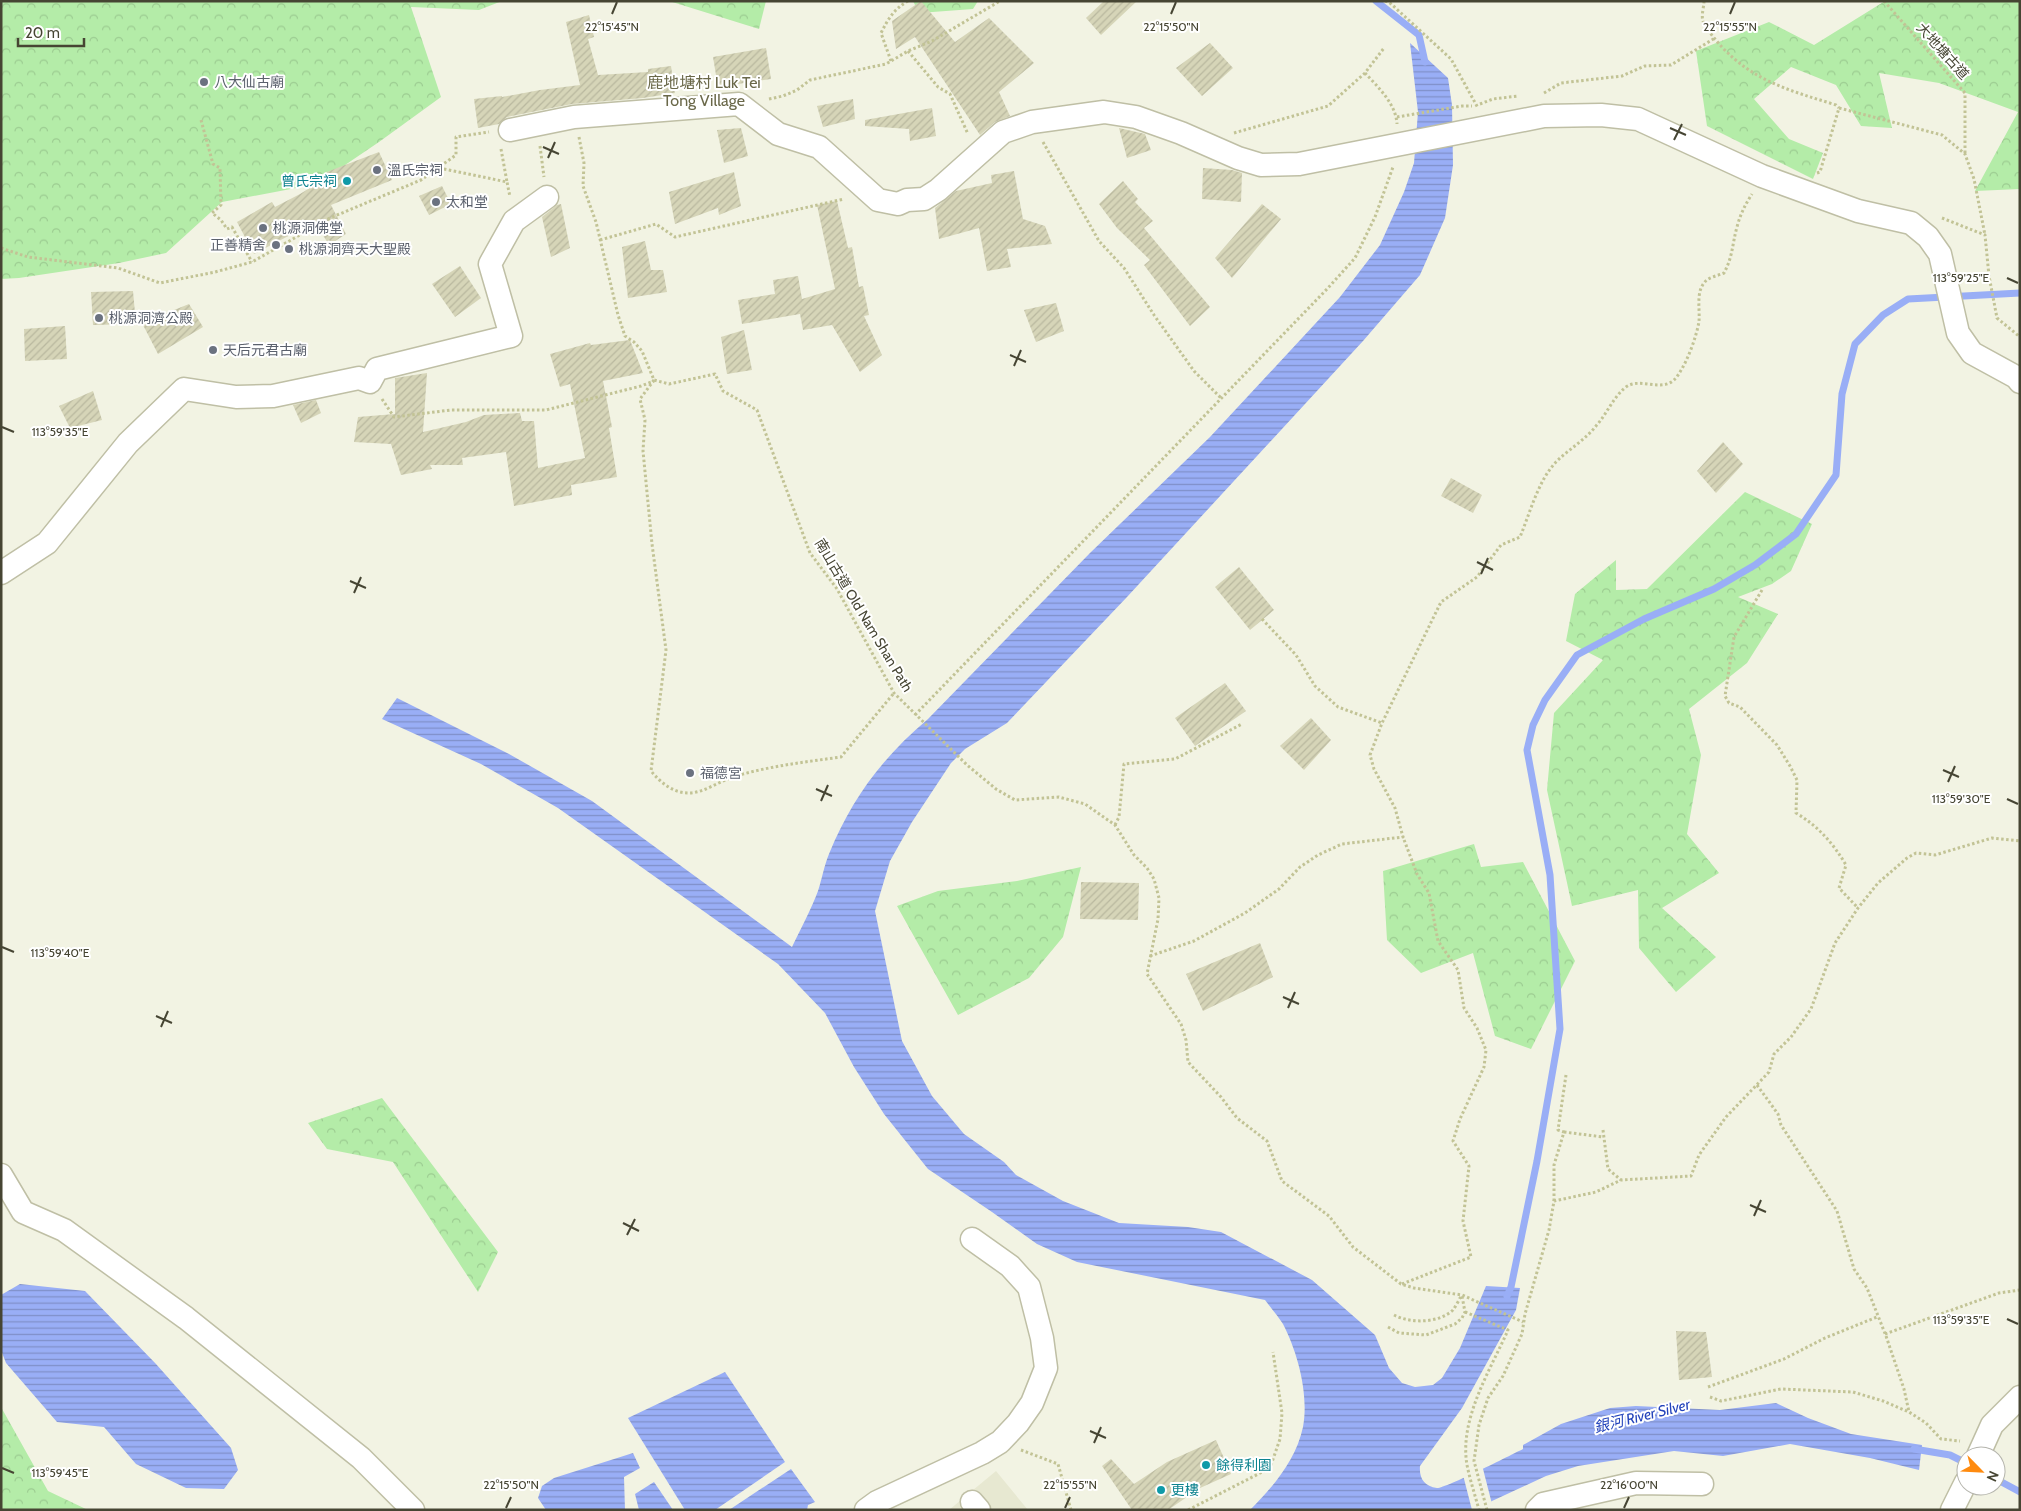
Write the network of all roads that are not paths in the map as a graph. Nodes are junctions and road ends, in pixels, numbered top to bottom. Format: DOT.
graph roads {
  1 [pos="503,131"];
  2 [pos="547,197"];
  3 [pos="2020,382"];
  4 [pos="1,573"];
  5 [pos="1,1175"];
  6 [pos="12,1211"];
  7 [pos="972,1239"];
  8 [pos="2020,1397"];
  9 [pos="1983,1446"];
  10 [pos="1702,1484"];
  11 [pos="413,1510"];
  12 [pos="866,1510"];
  13 [pos="1537,1510"];
  1 -- 3 [label="street"];
  2 -- 4 [label="street"];
  5 -- 6 [label="street"];
  6 -- 11 [label="street"];
  7 -- 12 [label="street"];
  8 -- 9 [label="street"];
  10 -- 13 [label="street"];
}
